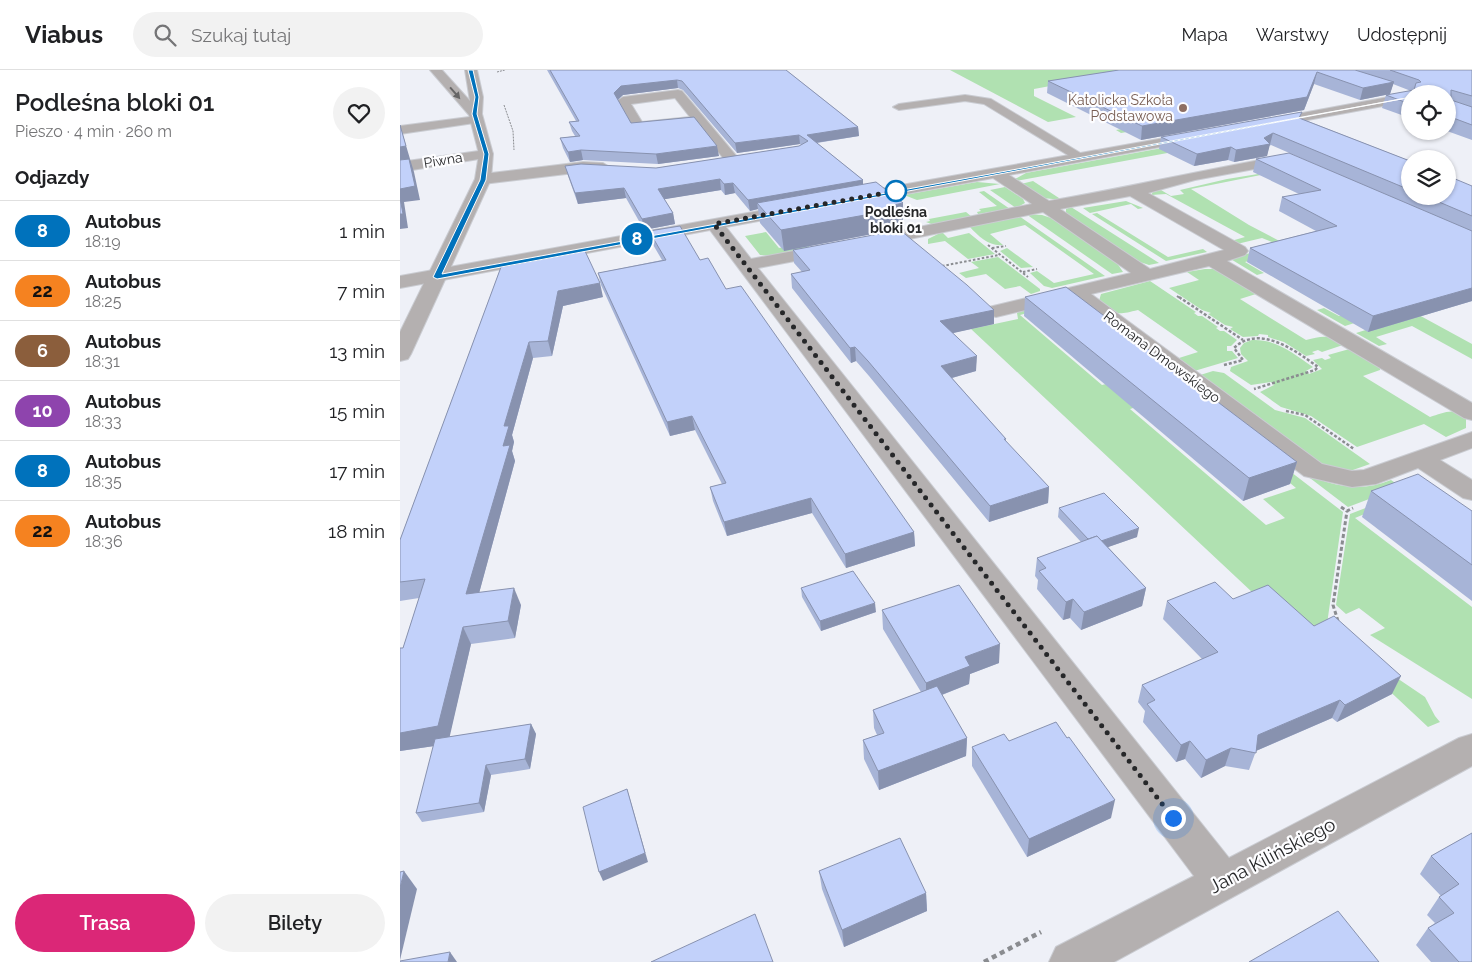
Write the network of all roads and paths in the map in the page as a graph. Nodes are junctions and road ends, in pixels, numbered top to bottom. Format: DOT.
graph roads {
  1 [pos="436,70"];
  2 [pos="471,70"];
  3 [pos="1386,88"];
  4 [pos="1401,93"];
  5 [pos="1401,98"];
  6 [pos="899,107"];
  7 [pos="476,117"];
  8 [pos="699,120"];
  9 [pos="1252,126"];
  10 [pos="400,130"];
  11 [pos="1215,133"];
  12 [pos="1261,148"];
  13 [pos="486,154"];
  14 [pos="1080,157"];
  15 [pos="752,158"];
  16 [pos="1287,159"];
  17 [pos="733,161"];
  18 [pos="714,163"];
  19 [pos="1304,166"];
  20 [pos="400,167"];
  21 [pos="621,169"];
  22 [pos="996,173"];
  23 [pos="483,180"];
  24 [pos="1133,191"];
  25 [pos="830,203"];
  26 [pos="1046,206"];
  27 [pos="811,207"];
  28 [pos="960,223"];
  29 [pos="714,224"];
  30 [pos="906,236"];
  31 [pos="1006,246"];
  32 [pos="992,248"];
  33 [pos="1000,255"];
  34 [pos="1212,260"];
  35 [pos="746,265"];
  36 [pos="942,266"];
  37 [pos="1037,269"];
  38 [pos="1022,272"];
  39 [pos="1148,276"];
  40 [pos="437,277"];
  41 [pos="400,282"];
  42 [pos="1077,293"];
  43 [pos="1054,297"];
  44 [pos="980,298"];
  45 [pos="1243,340"];
  46 [pos="400,354"];
  47 [pos="1227,372"];
  48 [pos="1258,394"];
  49 [pos="1279,409"];
  50 [pos="1472,413"];
  51 [pos="1472,439"];
  52 [pos="1358,452"];
  53 [pos="1420,458"];
  54 [pos="1472,492"];
  55 [pos="1347,511"];
  56 [pos="1338,621"];
  57 [pos="1472,749"];
  58 [pos="1222,882"];
  59 [pos="1071,962"];
  1 -- 7 [label="street, one-way"];
  2 -- 7 [label="street"];
  3 -- 4 [label="street"];
  5 -- 9 [label="street"];
  6 -- 14 [label="lane"];
  7 -- 10 [label="lane"];
  7 -- 13 [label="street"];
  8 -- 8 [label="street"];
  8 -- 17 [label="street"];
  11 -- 14 [label="street"];
  12 -- 16 [label="street"];
  13 -- 20 [label="street, Piwna"];
  13 -- 23 [label="street"];
  14 -- 22 [label="street"];
  15 -- 17 [label="street"];
  16 -- 19 [label="street"];
  16 -- 24 [label="street"];
  17 -- 18 [label="street"];
  21 -- 23 [label="street"];
  22 -- 25 [label="street"];
  22 -- 26 [label="street"];
  23 -- 40 [label="street"];
  24 -- 26 [label="street"];
  24 -- 34 [label="street, Romana Dmowskiego"];
  26 -- 28 [label="street"];
  26 -- 39 [label="street"];
  27 -- 29 [label="street"];
  28 -- 30 [label="street"];
  28 -- 32 [label="path"];
  29 -- 35 [label="street"];
  29 -- 40 [label="street"];
  30 -- 35 [label="street"];
  30 -- 36 [label="street"];
  31 -- 32 [label="path"];
  32 -- 33 [label="path"];
  33 -- 36 [label="path"];
  33 -- 38 [label="path"];
  34 -- 39 [label="street, Romana Dmowskiego"];
  34 -- 50 [label="street"];
  35 -- 58 [label="street"];
  37 -- 38 [label="path"];
  38 -- 43 [label="path"];
  39 -- 42 [label="street, Romana Dmowskiego"];
  39 -- 45 [label="path"];
  40 -- 41 [label="street"];
  40 -- 46 [label="street"];
  42 -- 43 [label="street"];
  42 -- 53 [label="street, Romana Dmowskiego"];
  43 -- 44 [label="street"];
  45 -- 47 [label="path"];
  45 -- 48 [label="path"];
  49 -- 52 [label="path"];
  51 -- 53 [label="street, Romana Dmowskiego"];
  53 -- 54 [label="street"];
  55 -- 56 [label="path"];
  57 -- 58 [label="street, Jana Kilińskiego"];
  58 -- 59 [label="street, Jana Kilińskiego"];
}
